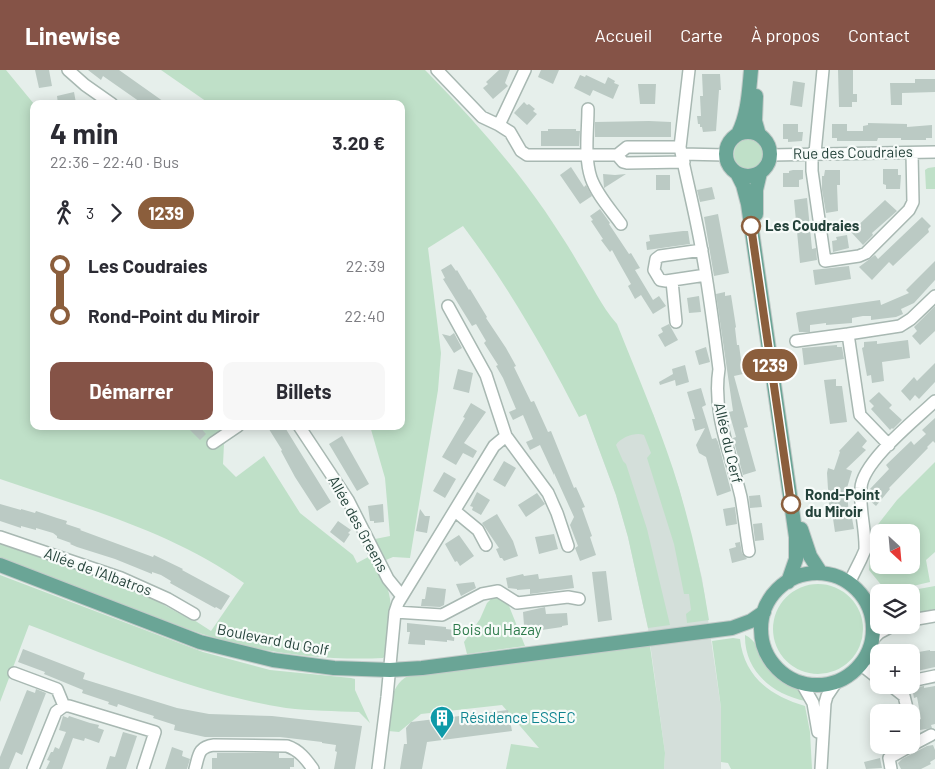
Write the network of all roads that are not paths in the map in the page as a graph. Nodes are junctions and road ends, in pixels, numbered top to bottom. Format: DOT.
graph roads {
  1 [pos="68,70"];
  2 [pos="437,70"];
  3 [pos="526,70"];
  4 [pos="689,70"];
  5 [pos="751,70"];
  6 [pos="758,70"];
  7 [pos="823,70"];
  8 [pos="106,100"];
  9 [pos="588,108"];
  10 [pos="500,125"];
  11 [pos="738,134"];
  12 [pos="760,135"];
  13 [pos="935,152"];
  14 [pos="813,153"];
  15 [pos="912,153"];
  16 [pos="770,154"];
  17 [pos="682,155"];
  18 [pos="726,155"];
  19 [pos="588,156"];
  20 [pos="737,173"];
  21 [pos="760,173"];
  22 [pos="621,224"];
  23 [pos="702,250"];
  24 [pos="706,275"];
  25 [pos="672,281"];
  26 [pos="935,296"];
  27 [pos="448,306"];
  28 [pos="676,322"];
  29 [pos="848,334"];
  30 [pos="796,341"];
  31 [pos="935,401"];
  32 [pos="232,430"];
  33 [pos="302,430"];
  34 [pos="506,436"];
  35 [pos="213,443"];
  36 [pos="889,445"];
  37 [pos="455,511"];
  38 [pos="0,537"];
  39 [pos="486,545"];
  40 [pos="568,546"];
  41 [pos="749,550"];
  42 [pos="0,565"];
  43 [pos="822,573"];
  44 [pos="788,582"];
  45 [pos="848,583"];
  46 [pos="402,595"];
  47 [pos="579,599"];
  48 [pos="870,608"];
  49 [pos="395,612"];
  50 [pos="764,612"];
  51 [pos="194,614"];
  52 [pos="935,616"];
  53 [pos="920,618"];
  54 [pos="732,628"];
  55 [pos="873,634"];
  56 [pos="877,634"];
  57 [pos="762,640"];
  58 [pos="872,640"];
  59 [pos="860,664"];
  60 [pos="390,670"];
  61 [pos="870,672"];
  62 [pos="14,673"];
  63 [pos="935,676"];
  64 [pos="920,679"];
  65 [pos="837,681"];
  66 [pos="800,682"];
  67 [pos="64,706"];
  68 [pos="930,735"];
  69 [pos="920,741"];
  70 [pos="821,753"];
  71 [pos="896,754"];
  72 [pos="33,769"];
  73 [pos="143,769"];
  74 [pos="195,769"];
  75 [pos="313,769"];
  76 [pos="378,769"];
  77 [pos="821,769"];
  78 [pos="891,769"];
  1 -- 8 [label="street"];
  2 -- 10 [label="street"];
  3 -- 10 [label="street"];
  4 -- 17 [label="street, Allée du Cerf"];
  5 -- 11 [label="main road"];
  6 -- 12 [label="main road"];
  7 -- 14 [label="street"];
  9 -- 19 [label="street"];
  10 -- 19 [label="street"];
  11 -- 12 [label="main road"];
  11 -- 18 [label="main road"];
  12 -- 16 [label="main road"];
  13 -- 15 [label="street, Rue des Coudraies"];
  14 -- 15 [label="street, Rue des Coudraies"];
  14 -- 15 [label="street"];
  14 -- 16 [label="street, Rue des Coudraies"];
  16 -- 21 [label="main road"];
  17 -- 18 [label="street"];
  17 -- 19 [label="street"];
  17 -- 23 [label="street, Allée du Cerf"];
  18 -- 20 [label="main road"];
  19 -- 22 [label="street"];
  20 -- 21 [label="main road"];
  20 -- 44 [label="main road"];
  21 -- 43 [label="main road"];
  23 -- 24 [label="street, Allée du Cerf"];
  23 -- 25 [label="street"];
  24 -- 25 [label="street"];
  24 -- 41 [label="street, Allée du Cerf"];
  25 -- 28 [label="street"];
  26 -- 29 [label="street"];
  27 -- 34 [label="street"];
  29 -- 30 [label="street"];
  29 -- 36 [label="street"];
  31 -- 36 [label="street"];
  32 -- 35 [label="street"];
  33 -- 46 [label="street, Allée des Greens"];
  34 -- 37 [label="street"];
  34 -- 40 [label="street"];
  36 -- 45 [label="street"];
  37 -- 39 [label="street"];
  37 -- 46 [label="street"];
  38 -- 51 [label="street, Allée de l'Albatros"];
  42 -- 60 [label="main road, Boulevard du Golf"];
  43 -- 44 [label="main road"];
  43 -- 45 [label="main road"];
  44 -- 50 [label="main road"];
  45 -- 48 [label="main road"];
  46 -- 49 [label="street"];
  47 -- 49 [label="street"];
  49 -- 60 [label="street"];
  50 -- 54 [label="main road, Boulevard du Golf"];
  50 -- 57 [label="main road"];
  52 -- 53 [label="street"];
  54 -- 57 [label="main road, Boulevard du Golf"];
  54 -- 60 [label="main road, Boulevard du Golf"];
  55 -- 58 [label="main road"];
  56 -- 58 [label="street"];
  57 -- 66 [label="main road"];
  58 -- 59 [label="main road"];
  59 -- 61 [label="street"];
  59 -- 65 [label="main road"];
  60 -- 76 [label="street"];
  62 -- 67 [label="street"];
  63 -- 64 [label="street"];
  65 -- 66 [label="main road"];
  65 -- 70 [label="street"];
  66 -- 70 [label="street"];
  67 -- 72 [label="street"];
  67 -- 73 [label="street"];
  68 -- 69 [label="street"];
  70 -- 77 [label="street"];
  71 -- 78 [label="street"];
  74 -- 75 [label="street"];
}
